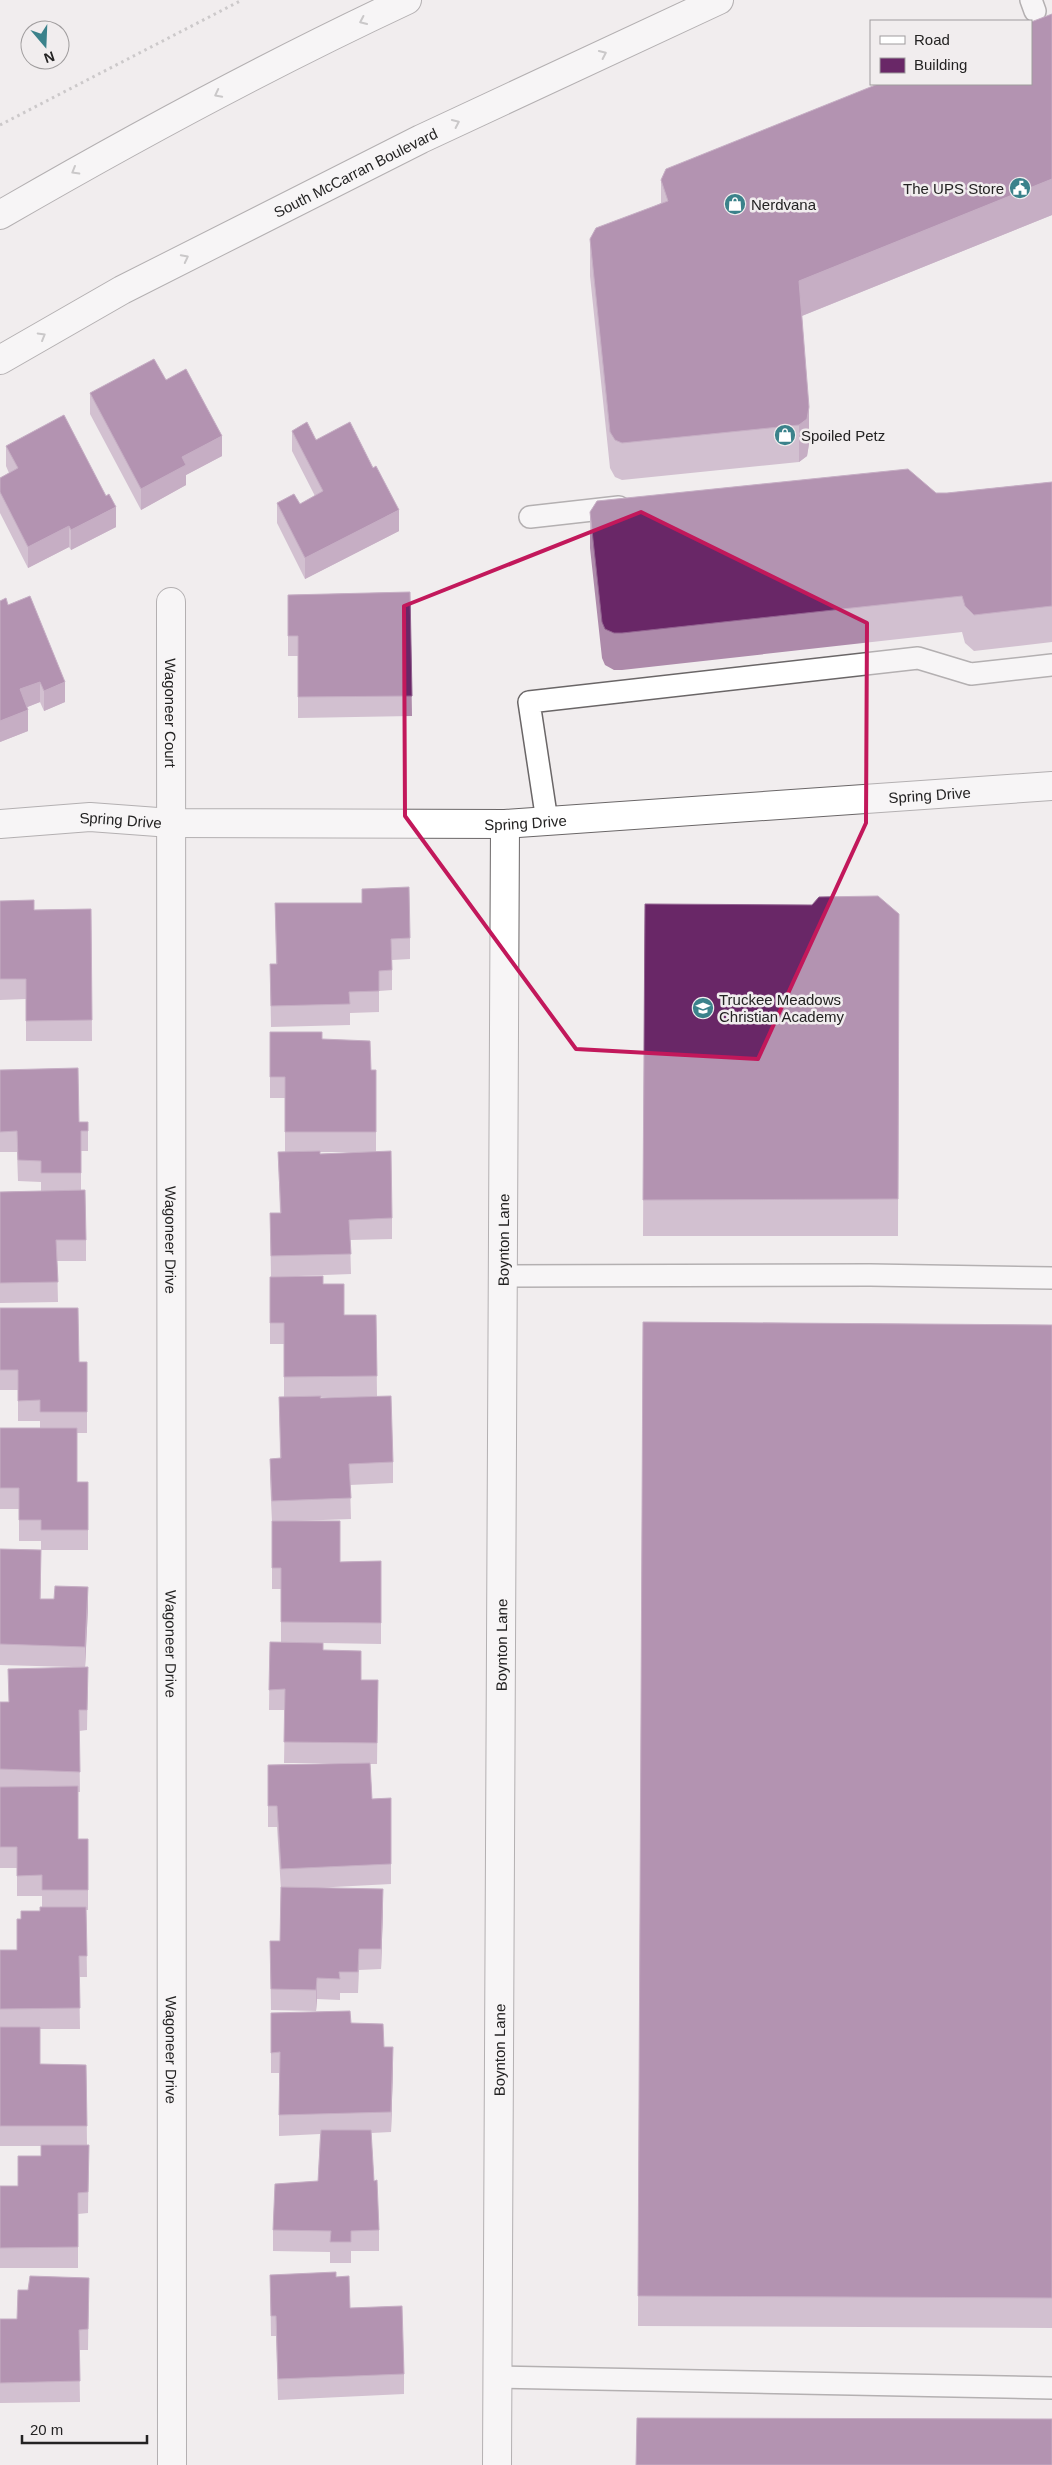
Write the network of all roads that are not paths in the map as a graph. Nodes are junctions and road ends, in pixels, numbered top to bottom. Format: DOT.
graph roads {
  1 [pos="407,0"];
  2 [pos="719,0"];
  3 [pos="0,214"];
  4 [pos="0,360"];
  5 [pos="637,506"];
  6 [pos="530,517"];
  7 [pos="171,602"];
  8 [pos="1052,665"];
  9 [pos="1052,786"];
  10 [pos="547,821"];
  11 [pos="0,824"];
  12 [pos="171,824"];
  13 [pos="505,824"];
  14 [pos="503,1276"];
  15 [pos="1052,1278"];
  16 [pos="497,2377"];
  17 [pos="1052,2388"];
  18 [pos="172,2465"];
  19 [pos="497,2465"];
  1 -- 3 [label="street, one-way"];
  4 -- 2 [label="street, South McCarran Boulevard, one-way"];
  5 -- 6 [label="lane"];
  7 -- 12 [label="street, Wagoneer Court"];
  8 -- 10 [label="lane"];
  9 -- 10 [label="street, Spring Drive"];
  10 -- 13 [label="street, Spring Drive"];
  11 -- 12 [label="street, Spring Drive"];
  12 -- 13 [label="street, Spring Drive"];
  12 -- 18 [label="street, Wagoneer Drive"];
  13 -- 14 [label="street, Boynton Lane"];
  14 -- 15 [label="lane"];
  14 -- 16 [label="street, Boynton Lane"];
  16 -- 17 [label="lane"];
  16 -- 19 [label="street, Boynton Lane"];
}
